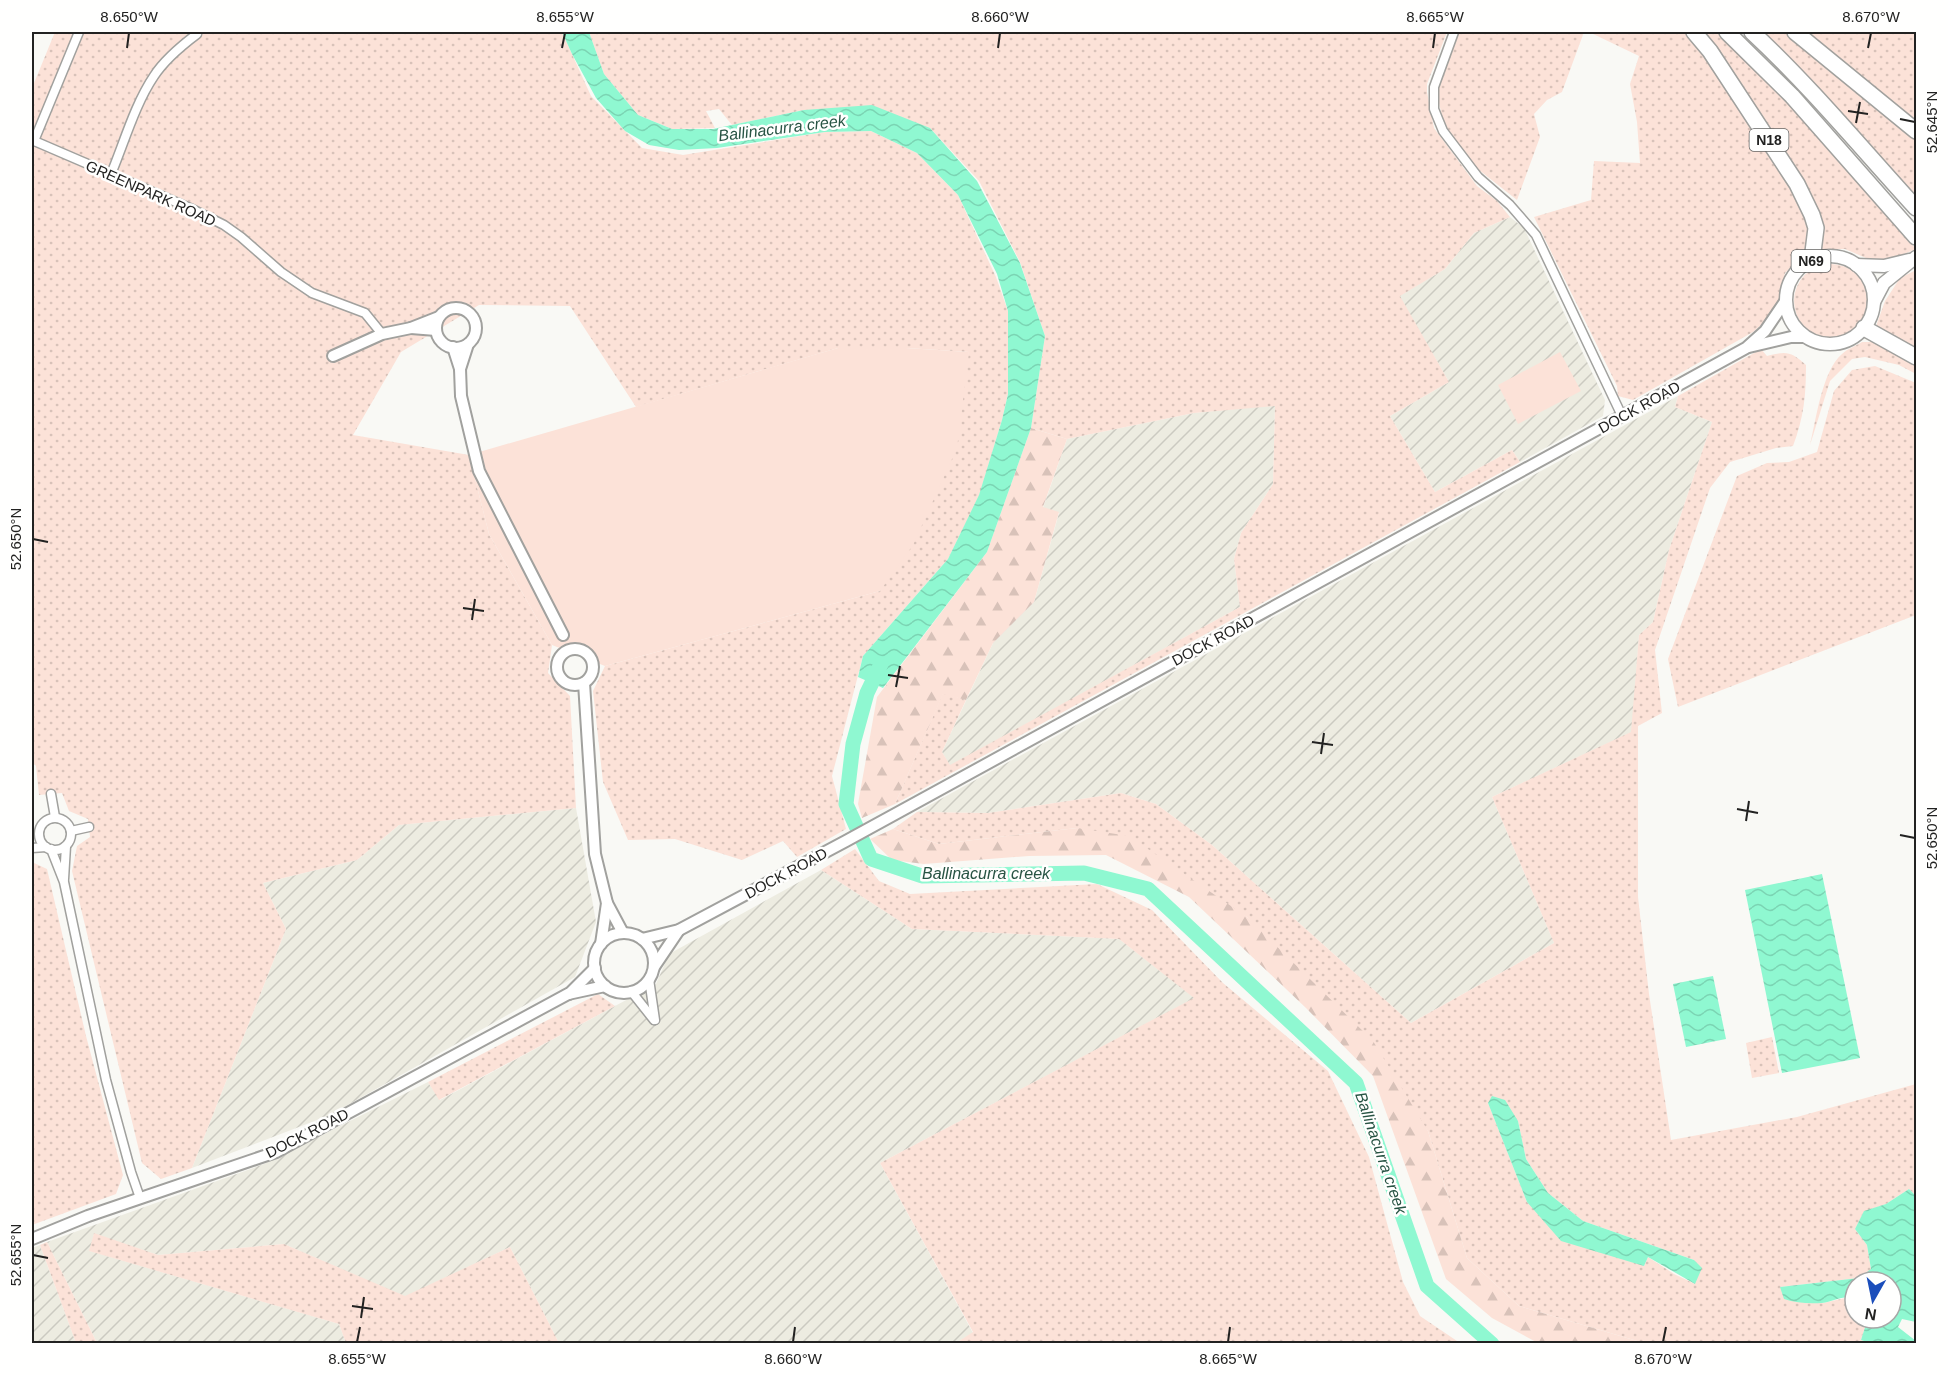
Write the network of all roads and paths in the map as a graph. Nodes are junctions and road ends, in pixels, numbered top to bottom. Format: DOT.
graph roads {
  1 [pos="79,32"];
  2 [pos="1454,32"];
  3 [pos="1694,32"];
  4 [pos="1727,32"];
  5 [pos="1752,32"];
  6 [pos="1796,32"];
  7 [pos="197,34"];
  8 [pos="1917,131"];
  9 [pos="33,141"];
  10 [pos="111,174"];
  11 [pos="1917,208"];
  12 [pos="1917,237"];
  13 [pos="1913,258"];
  14 [pos="1812,260"];
  15 [pos="1856,265"];
  16 [pos="1786,300"];
  17 [pos="1874,302"];
  18 [pos="439,317"];
  19 [pos="411,328"];
  20 [pos="1864,328"];
  21 [pos="436,330"];
  22 [pos="382,334"];
  23 [pos="1806,337"];
  24 [pos="468,344"];
  25 [pos="453,347"];
  26 [pos="1746,348"];
  27 [pos="333,356"];
  28 [pos="1917,357"];
  29 [pos="460,369"];
  30 [pos="1622,416"];
  31 [pos="563,635"];
  32 [pos="578,649"];
  33 [pos="558,659"];
  34 [pos="584,683"];
  35 [pos="571,685"];
  36 [pos="584,706"];
  37 [pos="51,794"];
  38 [pos="55,817"];
  39 [pos="89,827"];
  40 [pos="39,831"];
  41 [pos="71,831"];
  42 [pos="32,838"];
  43 [pos="66,846"];
  44 [pos="32,848"];
  45 [pos="49,848"];
  46 [pos="64,882"];
  47 [pos="607,903"];
  48 [pos="679,930"];
  49 [pos="624,933"];
  50 [pos="642,939"];
  51 [pos="601,944"];
  52 [pos="595,968"];
  53 [pos="654,968"];
  54 [pos="649,979"];
  55 [pos="605,986"];
  56 [pos="631,991"];
  57 [pos="568,994"];
  58 [pos="140,1198"];
  59 [pos="32,1239"];
  1 -- 9 [label="street"];
  2 -- 30 [label="street"];
  3 -- 14 [label="highway, N18"];
  4 -- 12 [label="highway"];
  5 -- 11 [label="highway"];
  6 -- 8 [label="highway"];
  7 -- 10 [label="street"];
  9 -- 10 [label="street, GREENPARK ROAD"];
  10 -- 22 [label="street, GREENPARK ROAD"];
  13 -- 15 [label="main road, N69"];
  13 -- 17 [label="main road, N69"];
  14 -- 15 [label="main road, N69"];
  14 -- 16 [label="main road, N69"];
  15 -- 17 [label="main road"];
  16 -- 23 [label="main road"];
  16 -- 26 [label="main road, DOCK ROAD"];
  17 -- 20 [label="main road, N69"];
  18 -- 19 [label="main road"];
  18 -- 21 [label="main road"];
  18 -- 24 [label="main road"];
  19 -- 21 [label="main road"];
  19 -- 22 [label="main road"];
  20 -- 23 [label="main road"];
  20 -- 28 [label="highway"];
  21 -- 25 [label="main road"];
  22 -- 27 [label="main road"];
  23 -- 26 [label="main road, DOCK ROAD"];
  24 -- 25 [label="main road"];
  24 -- 29 [label="main road"];
  25 -- 29 [label="main road"];
  26 -- 30 [label="main road, DOCK ROAD"];
  29 -- 31 [label="main road"];
  30 -- 48 [label="main road, DOCK ROAD"];
  31 -- 32 [label="main road"];
  31 -- 33 [label="main road"];
  32 -- 33 [label="main road"];
  32 -- 34 [label="main road"];
  33 -- 35 [label="main road"];
  34 -- 35 [label="main road"];
  34 -- 36 [label="main road"];
  35 -- 36 [label="main road"];
  36 -- 47 [label="main road"];
  37 -- 38 [label="street"];
  38 -- 40 [label="street"];
  38 -- 41 [label="street"];
  39 -- 41 [label="street"];
  40 -- 42 [label="street"];
  40 -- 45 [label="street"];
  41 -- 43 [label="street"];
  43 -- 45 [label="street"];
  43 -- 46 [label="street"];
  44 -- 45 [label="street"];
  45 -- 46 [label="street"];
  46 -- 58 [label="street"];
  47 -- 49 [label="main road"];
  47 -- 51 [label="main road"];
  48 -- 50 [label="main road, DOCK ROAD"];
  48 -- 53 [label="main road, DOCK ROAD"];
  49 -- 50 [label="main road"];
  49 -- 51 [label="main road"];
  50 -- 53 [label="main road"];
  51 -- 52 [label="main road"];
  52 -- 55 [label="main road"];
  52 -- 57 [label="main road, DOCK ROAD"];
  53 -- 54 [label="main road"];
  54 -- 56 [label="main road"];
  54 -- 56 [label="street"];
  55 -- 56 [label="main road"];
  55 -- 57 [label="main road, DOCK ROAD"];
  57 -- 58 [label="main road, DOCK ROAD"];
  58 -- 59 [label="main road, DOCK ROAD"];
}
